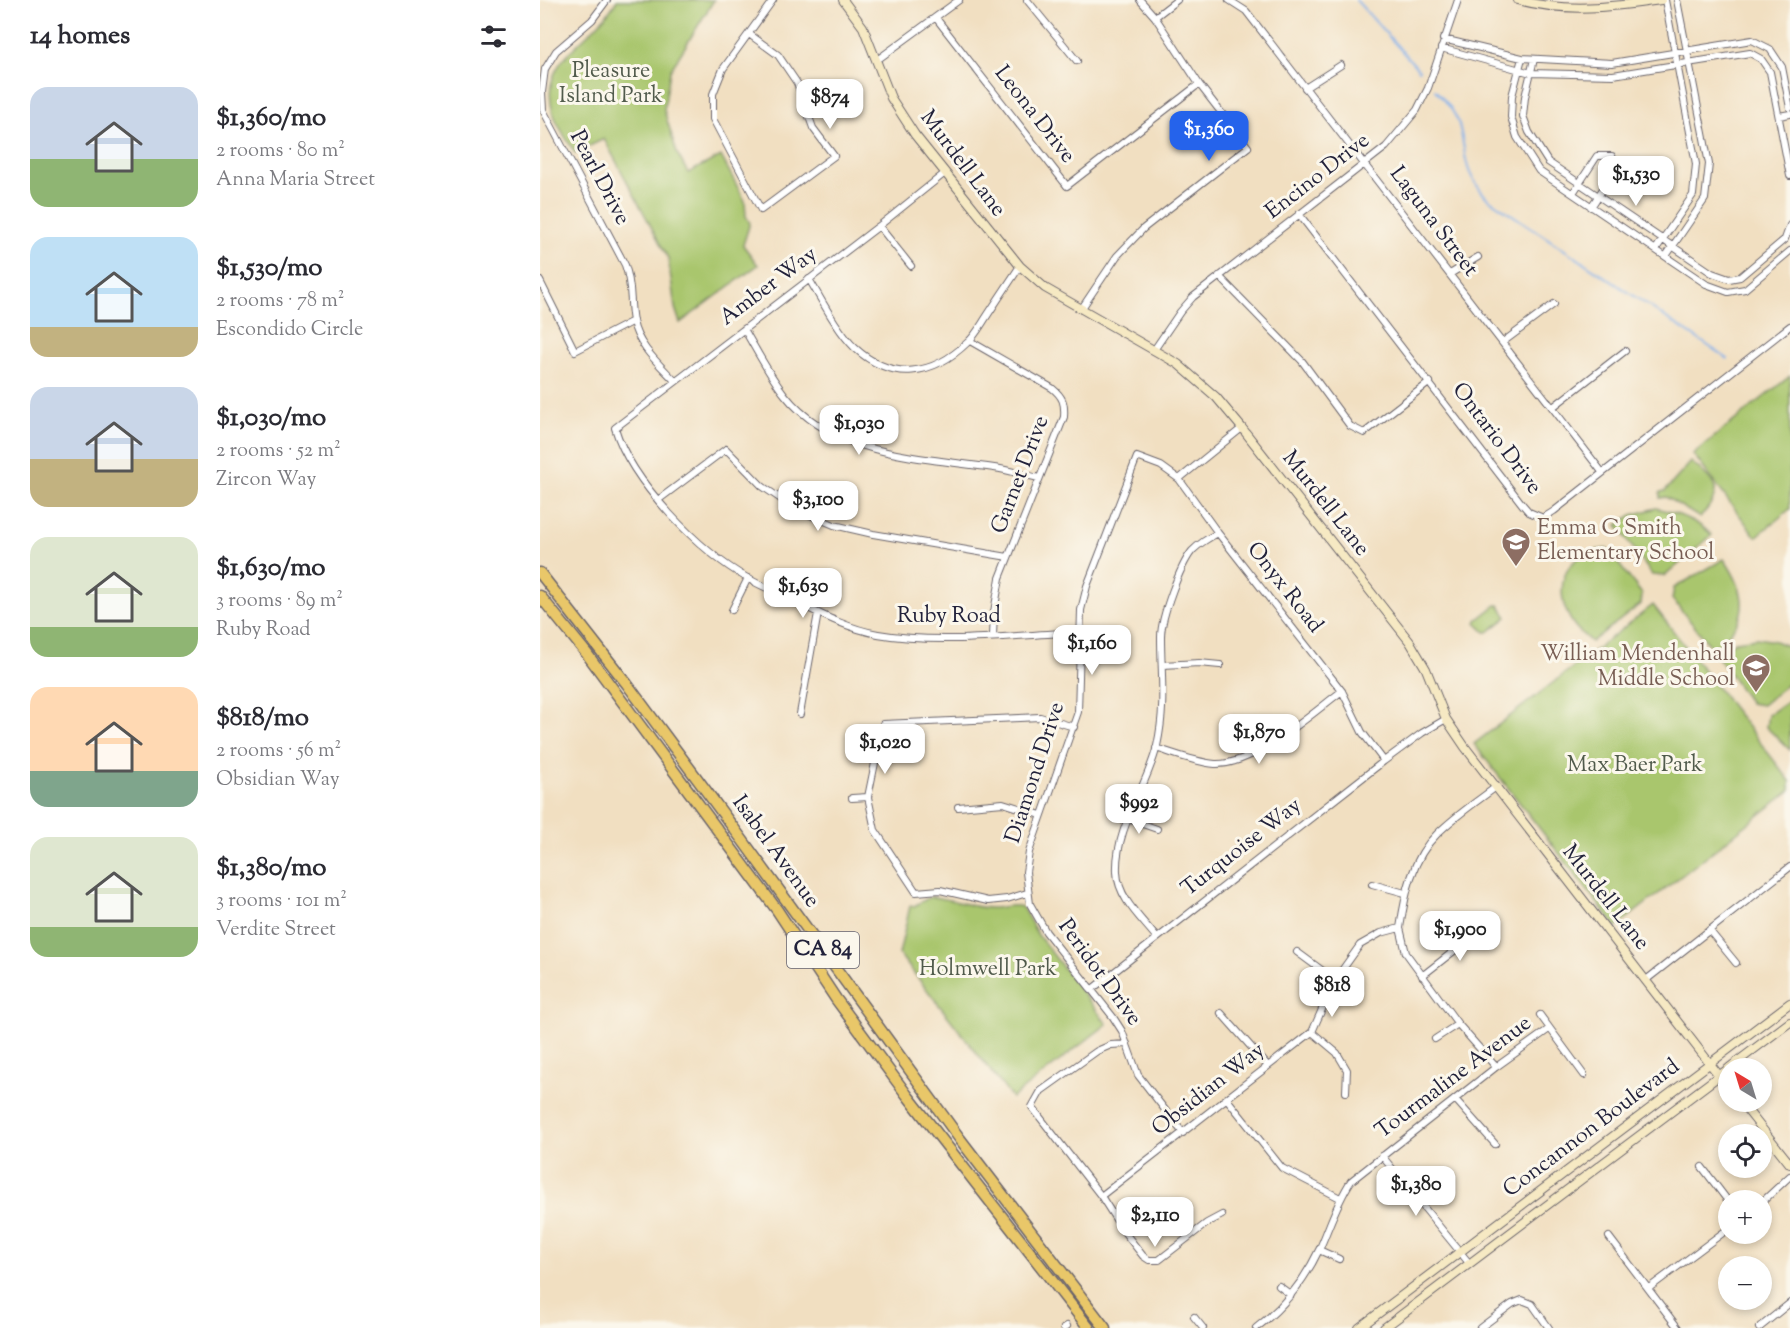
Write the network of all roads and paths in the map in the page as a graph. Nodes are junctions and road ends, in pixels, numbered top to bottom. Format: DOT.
graph roads {
  1 [pos="607,0"];
  2 [pos="773,0"];
  3 [pos="843,0"];
  4 [pos="959,0"];
  5 [pos="1027,0"];
  6 [pos="1140,0"];
  7 [pos="1177,0"];
  8 [pos="1229,0"];
  9 [pos="1458,0"];
  10 [pos="1518,0"];
  11 [pos="1663,0"];
  12 [pos="1677,0"];
  13 [pos="1155,17"];
  14 [pos="936,18"];
  15 [pos="749,34"];
  16 [pos="1443,39"];
  17 [pos="1442,48"];
  18 [pos="1687,51"];
  19 [pos="1675,54"];
  20 [pos="1522,58"];
  21 [pos="1534,59"];
  22 [pos="877,60"];
  23 [pos="1077,61"];
  24 [pos="1689,64"];
  25 [pos="1341,65"];
  26 [pos="1677,66"];
  27 [pos="543,68"];
  28 [pos="1519,69"];
  29 [pos="1531,73"];
  30 [pos="1199,84"];
  31 [pos="1305,88"];
  32 [pos="1790,108"];
  33 [pos="1790,114"];
  34 [pos="1779,116"];
  35 [pos="1365,163"];
  36 [pos="1696,164"];
  37 [pos="1709,164"];
  38 [pos="945,173"];
  39 [pos="1790,177"];
  40 [pos="1580,183"];
  41 [pos="1573,193"];
  42 [pos="1598,196"];
  43 [pos="1591,207"];
  44 [pos="1299,214"];
  45 [pos="1790,225"];
  46 [pos="879,226"];
  47 [pos="1663,239"];
  48 [pos="1673,246"];
  49 [pos="1656,249"];
  50 [pos="1790,251"];
  51 [pos="1666,256"];
  52 [pos="1478,257"];
  53 [pos="1764,258"];
  54 [pos="910,266"];
  55 [pos="1020,266"];
  56 [pos="1772,268"];
  57 [pos="1450,274"];
  58 [pos="1219,276"];
  59 [pos="808,279"];
  60 [pos="540,281"];
  61 [pos="1554,304"];
  62 [pos="1082,309"];
  63 [pos="633,321"];
  64 [pos="1790,326"];
  65 [pos="744,329"];
  66 [pos="970,341"];
  67 [pos="1503,342"];
  68 [pos="1154,350"];
  69 [pos="1625,351"];
  70 [pos="675,381"];
  71 [pos="1430,382"];
  72 [pos="1553,407"];
  73 [pos="615,428"];
  74 [pos="1242,428"];
  75 [pos="1137,457"];
  76 [pos="1602,472"];
  77 [pos="1039,478"];
  78 [pos="1179,479"];
  79 [pos="658,500"];
  80 [pos="1218,533"];
  81 [pos="1008,557"];
  82 [pos="540,573"];
  83 [pos="748,578"];
  84 [pos="540,596"];
  85 [pos="732,610"];
  86 [pos="818,613"];
  87 [pos="1079,632"];
  88 [pos="993,636"];
  89 [pos="1163,665"];
  90 [pos="1220,665"];
  91 [pos="1342,691"];
  92 [pos="800,714"];
  93 [pos="1446,719"];
  94 [pos="1074,727"];
  95 [pos="1156,748"];
  96 [pos="1384,761"];
  97 [pos="1496,787"];
  98 [pos="868,797"];
  99 [pos="852,798"];
  100 [pos="958,807"];
  101 [pos="1041,815"];
  102 [pos="1128,819"];
  103 [pos="1157,828"];
  104 [pos="1789,869"];
  105 [pos="1372,884"];
  106 [pos="1027,893"];
  107 [pos="1405,893"];
  108 [pos="1400,928"];
  109 [pos="1482,929"];
  110 [pos="1709,930"];
  111 [pos="1156,937"];
  112 [pos="1297,952"];
  113 [pos="1736,963"];
  114 [pos="1422,975"];
  115 [pos="1335,980"];
  116 [pos="1646,980"];
  117 [pos="1091,990"];
  118 [pos="1790,1003"];
  119 [pos="1221,1013"];
  120 [pos="1540,1015"];
  121 [pos="1790,1022"];
  122 [pos="1458,1024"];
  123 [pos="1549,1029"];
  124 [pos="1312,1032"];
  125 [pos="1435,1039"];
  126 [pos="1127,1044"];
  127 [pos="1741,1058"];
  128 [pos="1709,1063"];
  129 [pos="1268,1066"];
  130 [pos="1496,1067"];
  131 [pos="1718,1074"];
  132 [pos="1584,1075"];
  133 [pos="1718,1076"];
  134 [pos="1346,1092"];
  135 [pos="1227,1099"];
  136 [pos="1455,1099"];
  137 [pos="1749,1112"];
  138 [pos="1183,1133"];
  139 [pos="1495,1144"];
  140 [pos="1382,1156"];
  141 [pos="1790,1164"];
  142 [pos="1702,1167"];
  143 [pos="1790,1176"];
  144 [pos="1720,1190"];
  145 [pos="1772,1193"];
  146 [pos="1101,1196"];
  147 [pos="1340,1198"];
  148 [pos="1222,1215"];
  149 [pos="1718,1236"];
  150 [pos="1609,1237"];
  151 [pos="1319,1250"];
  152 [pos="1459,1251"];
  153 [pos="1339,1259"];
  154 [pos="1469,1263"];
  155 [pos="1279,1286"];
  156 [pos="1649,1288"];
  157 [pos="1291,1295"];
  158 [pos="1790,1303"];
  159 [pos="1194,1317"];
  160 [pos="1089,1328"];
  161 [pos="1105,1328"];
  162 [pos="1203,1328"];
  163 [pos="1256,1328"];
  164 [pos="1359,1328"];
  165 [pos="1384,1328"];
  166 [pos="1480,1328"];
  167 [pos="1549,1328"];
  168 [pos="1678,1328"];
  169 [pos="1758,1328"];
  1 -- 27 [label="street, Pearl Drive"];
  2 -- 15 [label="street"];
  3 -- 22 [label="street, Murdell Lane"];
  4 -- 14 [label="street"];
  5 -- 23 [label="street"];
  6 -- 13 [label="street"];
  7 -- 13 [label="street"];
  8 -- 31 [label="street, Laguna Street"];
  9 -- 16 [label="street, Encino Drive"];
  10 -- 11 [label="street"];
  11 -- 19 [label="street"];
  12 -- 18 [label="street"];
  13 -- 30 [label="street"];
  14 -- 22 [label="street"];
  14 -- 30 [label="street, Leona Drive"];
  15 -- 15 [label="street"];
  16 -- 17 [label="street, Encino Drive"];
  16 -- 20 [label="street"];
  17 -- 28 [label="street"];
  17 -- 35 [label="street, Encino Drive"];
  18 -- 19 [label="street"];
  18 -- 24 [label="street"];
  18 -- 32 [label="street"];
  19 -- 21 [label="street"];
  19 -- 26 [label="street"];
  20 -- 21 [label="street"];
  20 -- 28 [label="street"];
  21 -- 29 [label="street"];
  22 -- 38 [label="street, Murdell Lane"];
  24 -- 26 [label="street"];
  24 -- 34 [label="street"];
  24 -- 37 [label="street"];
  25 -- 31 [label="street"];
  26 -- 29 [label="street"];
  26 -- 36 [label="street"];
  27 -- 63 [label="street, Pearl Drive"];
  28 -- 29 [label="street"];
  28 -- 41 [label="street"];
  29 -- 40 [label="street"];
  30 -- 62 [label="street"];
  31 -- 35 [label="street, Laguna Street"];
  33 -- 34 [label="street"];
  34 -- 39 [label="street"];
  35 -- 44 [label="street, Encino Drive"];
  35 -- 57 [label="street, Laguna Street"];
  36 -- 37 [label="street"];
  36 -- 47 [label="street"];
  37 -- 48 [label="street"];
  38 -- 46 [label="street, Amber Way"];
  38 -- 55 [label="street, Murdell Lane"];
  40 -- 41 [label="street"];
  40 -- 42 [label="street"];
  40 -- 42 [label="street"];
  41 -- 43 [label="street"];
  42 -- 43 [label="street"];
  42 -- 47 [label="street"];
  43 -- 49 [label="street"];
  44 -- 58 [label="street, Encino Drive"];
  44 -- 71 [label="street, Ontario Drive"];
  45 -- 53 [label="street"];
  46 -- 54 [label="street"];
  46 -- 59 [label="street, Amber Way"];
  47 -- 48 [label="street"];
  47 -- 49 [label="street"];
  48 -- 51 [label="street"];
  48 -- 53 [label="street"];
  49 -- 51 [label="street"];
  50 -- 56 [label="street"];
  51 -- 56 [label="street"];
  52 -- 57 [label="street"];
  53 -- 56 [label="street"];
  55 -- 62 [label="street, Murdell Lane"];
  55 -- 66 [label="street"];
  57 -- 67 [label="street, Laguna Street"];
  58 -- 68 [label="street, Encino Drive"];
  58 -- 71 [label="street"];
  59 -- 65 [label="street, Amber Way"];
  59 -- 66 [label="street"];
  60 -- 63 [label="street"];
  61 -- 67 [label="street"];
  62 -- 68 [label="street, Murdell Lane"];
  63 -- 70 [label="street, Pearl Drive"];
  64 -- 76 [label="street, Ontario Drive"];
  65 -- 70 [label="street, Amber Way"];
  65 -- 77 [label="street"];
  66 -- 77 [label="street, Garnet Drive"];
  67 -- 72 [label="street, Laguna Street"];
  68 -- 74 [label="street, Murdell Lane"];
  69 -- 72 [label="street"];
  70 -- 73 [label="street, Amber Way"];
  71 -- 76 [label="street, Ontario Drive"];
  72 -- 76 [label="street, Laguna Street"];
  73 -- 79 [label="street, Ruby Road"];
  74 -- 78 [label="street"];
  74 -- 93 [label="street, Murdell Lane"];
  75 -- 78 [label="street, Onyx Road"];
  75 -- 87 [label="street, Diamond Drive"];
  77 -- 81 [label="street, Garnet Drive"];
  78 -- 80 [label="street, Onyx Road"];
  79 -- 81 [label="street"];
  79 -- 83 [label="street, Ruby Road"];
  80 -- 89 [label="street"];
  80 -- 91 [label="street, Onyx Road"];
  81 -- 88 [label="street, Garnet Drive"];
  82 -- 161 [label="highway, Isabel Avenue / CA 84"];
  83 -- 85 [label="street"];
  83 -- 86 [label="street, Ruby Road"];
  84 -- 160 [label="highway, Isabel Avenue"];
  86 -- 88 [label="street, Ruby Road"];
  86 -- 92 [label="street"];
  87 -- 88 [label="street, Ruby Road"];
  87 -- 94 [label="street, Diamond Drive"];
  89 -- 90 [label="street"];
  89 -- 95 [label="street"];
  91 -- 95 [label="street"];
  91 -- 96 [label="street, Onyx Road"];
  93 -- 96 [label="street, Turquoise Way"];
  93 -- 97 [label="street, Murdell Lane"];
  94 -- 98 [label="street"];
  94 -- 101 [label="street, Diamond Drive"];
  95 -- 102 [label="street"];
  96 -- 111 [label="street, Turquoise Way"];
  97 -- 107 [label="street"];
  97 -- 116 [label="street, Murdell Lane"];
  98 -- 99 [label="street"];
  98 -- 106 [label="street"];
  100 -- 101 [label="street"];
  101 -- 106 [label="street, Diamond Drive"];
  102 -- 103 [label="street"];
  102 -- 111 [label="street"];
  104 -- 110 [label="street"];
  105 -- 107 [label="street"];
  106 -- 117 [label="street, Peridot Drive"];
  107 -- 108 [label="street"];
  108 -- 114 [label="street"];
  108 -- 115 [label="street, Obsidian Way"];
  109 -- 114 [label="street"];
  110 -- 113 [label="street"];
  110 -- 116 [label="street"];
  111 -- 117 [label="street, Turquoise Way"];
  112 -- 115 [label="street"];
  114 -- 122 [label="street"];
  115 -- 124 [label="street, Obsidian Way"];
  116 -- 128 [label="street, Murdell Lane"];
  117 -- 126 [label="street, Peridot Drive"];
  118 -- 128 [label="street, Concannon Boulevard"];
  119 -- 129 [label="street"];
  120 -- 123 [label="street"];
  121 -- 127 [label="street, Concannon Boulevard"];
  122 -- 125 [label="street"];
  122 -- 130 [label="street"];
  123 -- 130 [label="street, Tourmaline Avenue"];
  123 -- 132 [label="street"];
  124 -- 129 [label="street, Obsidian Way"];
  124 -- 134 [label="street"];
  126 -- 138 [label="street, Peridot Drive"];
  126 -- 146 [label="street"];
  128 -- 131 [label="street, Murdell Lane"];
  128 -- 152 [label="street, Concannon Boulevard"];
  129 -- 135 [label="street, Obsidian Way"];
  130 -- 136 [label="street, Tourmaline Avenue"];
  133 -- 154 [label="street, Concannon Boulevard"];
  135 -- 138 [label="street, Obsidian Way"];
  135 -- 147 [label="street"];
  136 -- 139 [label="street"];
  136 -- 140 [label="street, Tourmaline Avenue"];
  137 -- 141 [label="street"];
  138 -- 146 [label="street, Obsidian Way"];
  140 -- 147 [label="street, Tourmaline Avenue"];
  140 -- 152 [label="street"];
  142 -- 144 [label="street"];
  143 -- 145 [label="street"];
  146 -- 148 [label="street"];
  147 -- 151 [label="street, Tourmaline Avenue"];
  149 -- 156 [label="street"];
  150 -- 156 [label="street"];
  151 -- 153 [label="street"];
  151 -- 157 [label="street, Tourmaline Avenue"];
  152 -- 154 [label="street"];
  152 -- 164 [label="street, Concannon Boulevard"];
  154 -- 165 [label="street, Concannon Boulevard"];
  155 -- 157 [label="street"];
  156 -- 168 [label="street"];
  157 -- 163 [label="street, Tourmaline Avenue"];
  158 -- 169 [label="street"];
  159 -- 162 [label="street"];
  166 -- 167 [label="street"];
}
